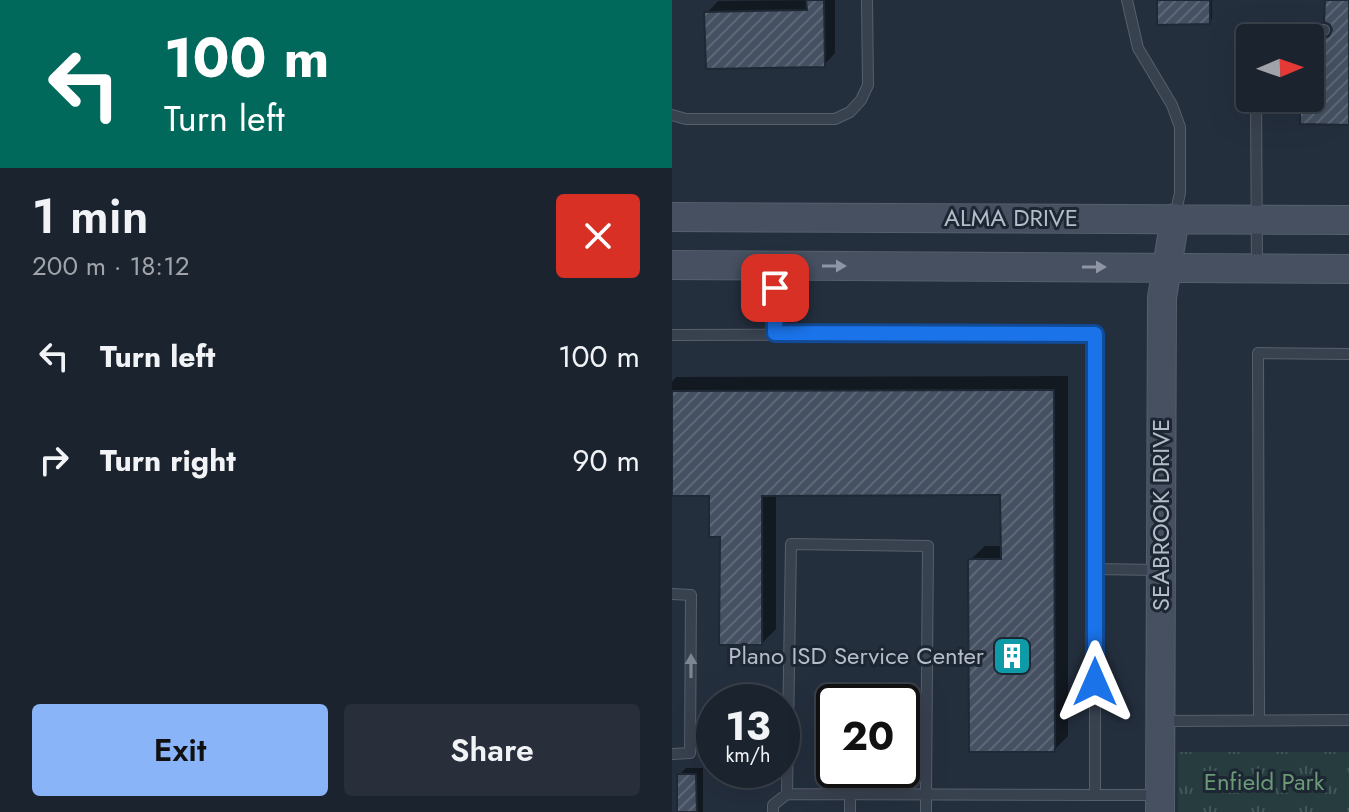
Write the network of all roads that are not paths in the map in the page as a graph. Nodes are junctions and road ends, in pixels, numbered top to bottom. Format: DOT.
graph roads {
  1 [pos="867,0"];
  2 [pos="1127,0"];
  3 [pos="1256,112"];
  4 [pos="672,115"];
  5 [pos="672,217"];
  6 [pos="1175,218"];
  7 [pos="1257,219"];
  8 [pos="1349,220"];
  9 [pos="672,265"];
  10 [pos="775,266"];
  11 [pos="1167,267"];
  12 [pos="1257,268"];
  13 [pos="1349,269"];
  14 [pos="775,333"];
  15 [pos="672,335"];
  16 [pos="1349,354"];
  17 [pos="1095,569"];
  18 [pos="1161,570"];
  19 [pos="672,594"];
  20 [pos="1259,720"];
  21 [pos="1349,720"];
  22 [pos="1160,721"];
  23 [pos="672,754"];
  24 [pos="787,794"];
  25 [pos="926,794"];
  26 [pos="850,795"];
  27 [pos="1095,795"];
  28 [pos="1160,804"];
  29 [pos="773,812"];
  30 [pos="850,812"];
  31 [pos="926,812"];
  1 -- 4 [label="lane"];
  2 -- 6 [label="lane"];
  3 -- 7 [label="lane"];
  5 -- 6 [label="main road, ALMA DRIVE"];
  6 -- 7 [label="main road, ALMA DRIVE"];
  6 -- 11 [label="main road, SEABROOK DRIVE"];
  7 -- 8 [label="main road, ALMA DRIVE"];
  7 -- 12 [label="lane"];
  9 -- 10 [label="main road, ALMA DRIVE"];
  10 -- 11 [label="main road, ALMA DRIVE, one-way"];
  10 -- 14 [label="lane"];
  11 -- 12 [label="main road, ALMA DRIVE"];
  11 -- 18 [label="main road, SEABROOK DRIVE"];
  12 -- 13 [label="main road, ALMA DRIVE"];
  14 -- 15 [label="lane"];
  14 -- 17 [label="lane"];
  16 -- 20 [label="lane"];
  17 -- 18 [label="lane"];
  17 -- 27 [label="lane"];
  18 -- 22 [label="main road, SEABROOK DRIVE"];
  23 -- 19 [label="lane, one-way"];
  20 -- 21 [label="lane"];
  20 -- 22 [label="lane"];
  22 -- 28 [label="main road, SEABROOK DRIVE"];
  24 -- 25 [label="lane"];
  24 -- 26 [label="lane"];
  24 -- 29 [label="lane"];
  25 -- 26 [label="lane"];
  25 -- 27 [label="lane"];
  25 -- 31 [label="lane"];
  26 -- 30 [label="lane"];
  27 -- 28 [label="lane"];
}
